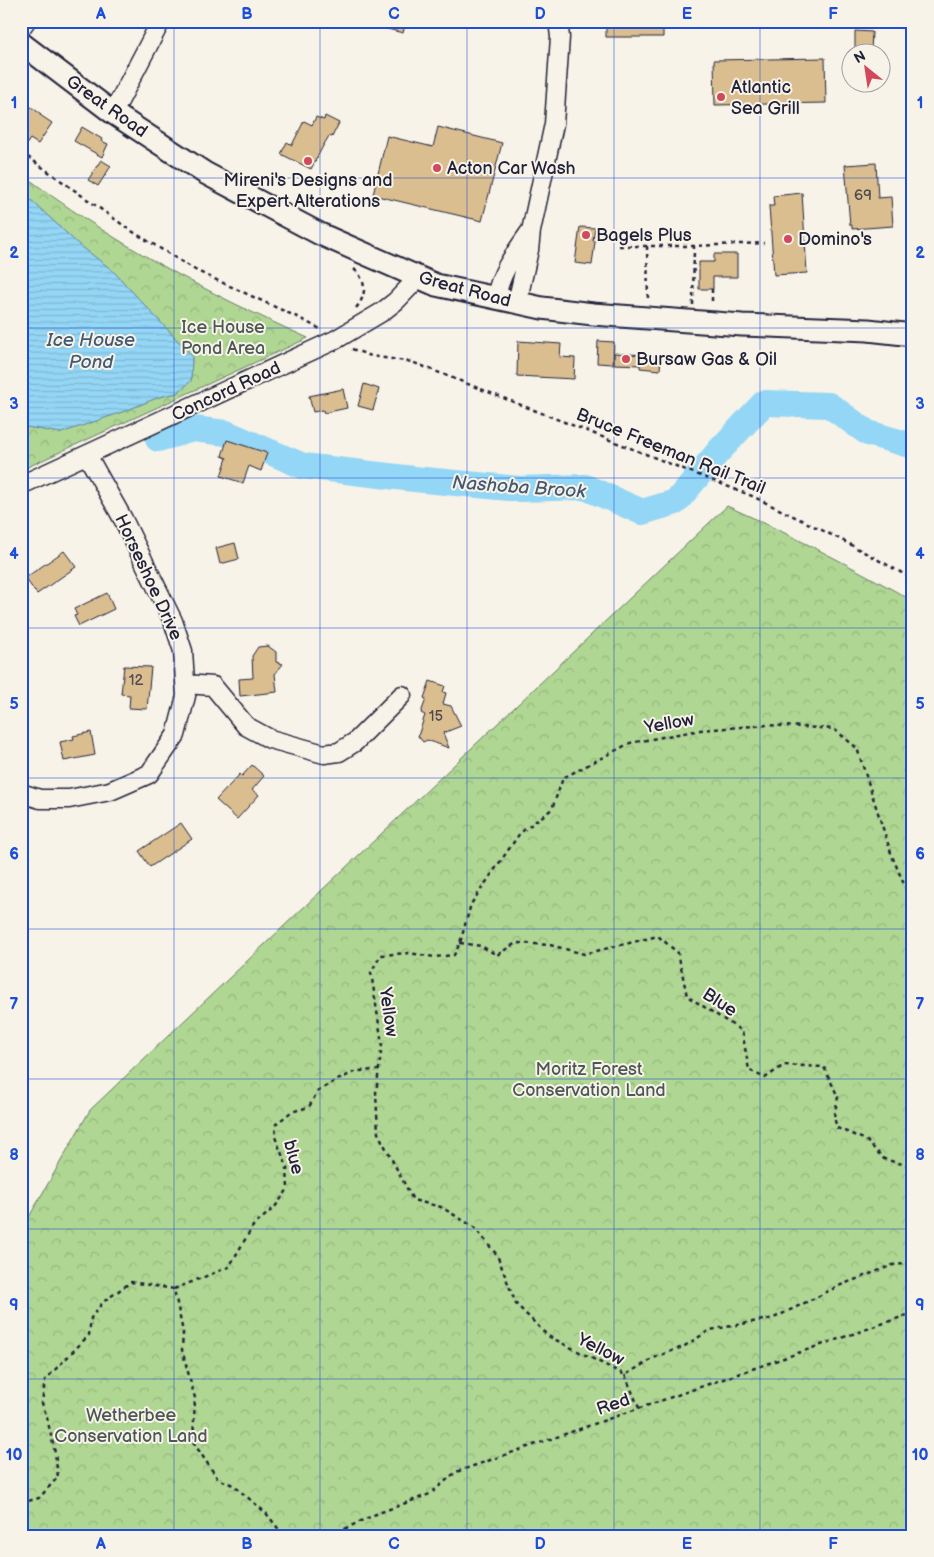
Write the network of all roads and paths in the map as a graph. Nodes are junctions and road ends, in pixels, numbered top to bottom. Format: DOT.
graph roads {
  1 [pos="26,21"];
  2 [pos="161,21"];
  3 [pos="558,21"];
  4 [pos="21,28"];
  5 [pos="21,43"];
  6 [pos="113,113"];
  7 [pos="21,152"];
  8 [pos="531,231"];
  9 [pos="764,243"];
  10 [pos="619,246"];
  11 [pos="646,246"];
  12 [pos="694,246"];
  13 [pos="350,265"];
  14 [pos="418,278"];
  15 [pos="712,289"];
  16 [pos="496,298"];
  17 [pos="517,303"];
  18 [pos="648,304"];
  19 [pos="694,306"];
  20 [pos="712,307"];
  21 [pos="356,308"];
  22 [pos="297,317"];
  23 [pos="913,335"];
  24 [pos="412,362"];
  25 [pos="87,455"];
  26 [pos="21,485"];
  27 [pos="913,580"];
  28 [pos="186,684"];
  29 [pos="402,695"];
  30 [pos="21,793"];
  31 [pos="913,906"];
  32 [pos="460,943"];
  33 [pos="379,1070"];
  34 [pos="913,1167"];
  35 [pos="913,1263"];
  36 [pos="174,1289"];
  37 [pos="913,1313"];
  38 [pos="625,1375"];
  39 [pos="640,1408"];
  40 [pos="21,1504"];
  41 [pos="284,1536"];
  42 [pos="330,1536"];
  1 -- 4 [label="street"];
  2 -- 6 [label="street"];
  3 -- 8 [label="street"];
  5 -- 6 [label="main road, Great Road"];
  6 -- 14 [label="main road, Great Road"];
  7 -- 22 [label="path"];
  8 -- 16 [label="street"];
  8 -- 17 [label="street"];
  9 -- 12 [label="path"];
  10 -- 11 [label="path"];
  11 -- 12 [label="path"];
  11 -- 18 [label="path"];
  12 -- 19 [label="path"];
  13 -- 21 [label="path"];
  14 -- 16 [label="main road, Great Road"];
  14 -- 25 [label="street, Concord Road"];
  15 -- 20 [label="path"];
  16 -- 17 [label="main road, Great Road"];
  17 -- 23 [label="main road, Great Road"];
  24 -- 27 [label="path, Bruce Freeman Rail Trail"];
  25 -- 26 [label="street, Concord Road"];
  25 -- 28 [label="street, Horseshoe Drive"];
  28 -- 29 [label="street"];
  28 -- 30 [label="street, Horseshoe Drive"];
  31 -- 32 [label="path, Yellow"];
  32 -- 33 [label="path, Yellow"];
  32 -- 34 [label="path, Blue"];
  33 -- 36 [label="path, blue"];
  33 -- 38 [label="path, Yellow"];
  35 -- 38 [label="path, Yellow"];
  36 -- 40 [label="path"];
  36 -- 41 [label="path"];
  37 -- 39 [label="path, Red"];
  38 -- 39 [label="path"];
  39 -- 42 [label="path, Red"];
}
